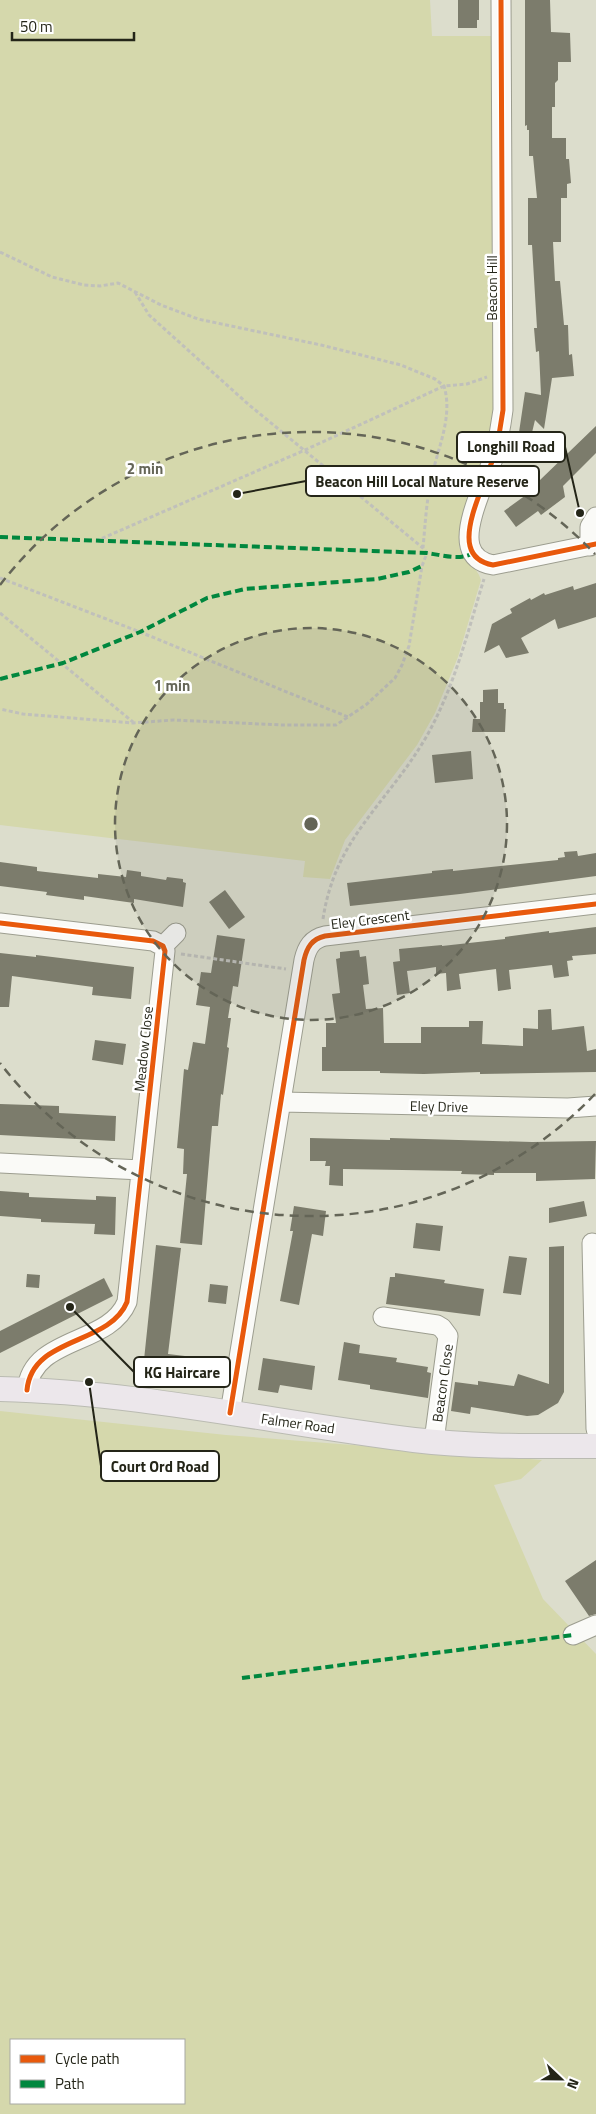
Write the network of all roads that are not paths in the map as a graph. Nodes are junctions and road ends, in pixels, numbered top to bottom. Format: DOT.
graph roads {
  1 [pos="501,0"];
  2 [pos="596,517"];
  3 [pos="593,545"];
  4 [pos="596,904"];
  5 [pos="0,923"];
  6 [pos="282,1102"];
  7 [pos="596,1106"];
  8 [pos="0,1163"];
  9 [pos="141,1170"];
  10 [pos="592,1243"];
  11 [pos="383,1317"];
  12 [pos="0,1390"];
  13 [pos="27,1390"];
  14 [pos="230,1413"];
  15 [pos="596,1425"];
  16 [pos="596,1430"];
  17 [pos="434,1441"];
  18 [pos="596,1446"];
  19 [pos="596,1625"];
  20 [pos="573,1635"];
  1 -- 3 [label="street, Beacon Hill"];
  2 -- 3 [label="street"];
  4 -- 6 [label="street, Eley Crescent"];
  5 -- 9 [label="street, Meadow Close"];
  6 -- 7 [label="street, Eley Drive"];
  6 -- 14 [label="street, Eley Crescent"];
  8 -- 9 [label="street"];
  9 -- 13 [label="street, Meadow Close"];
  10 -- 15 [label="street"];
  11 -- 17 [label="street, Beacon Close"];
  12 -- 13 [label="main road, Falmer Road"];
  13 -- 14 [label="main road, Falmer Road"];
  14 -- 17 [label="main road, Falmer Road"];
  15 -- 16 [label="street"];
  17 -- 18 [label="main road, Falmer Road"];
  19 -- 20 [label="street"];
}
